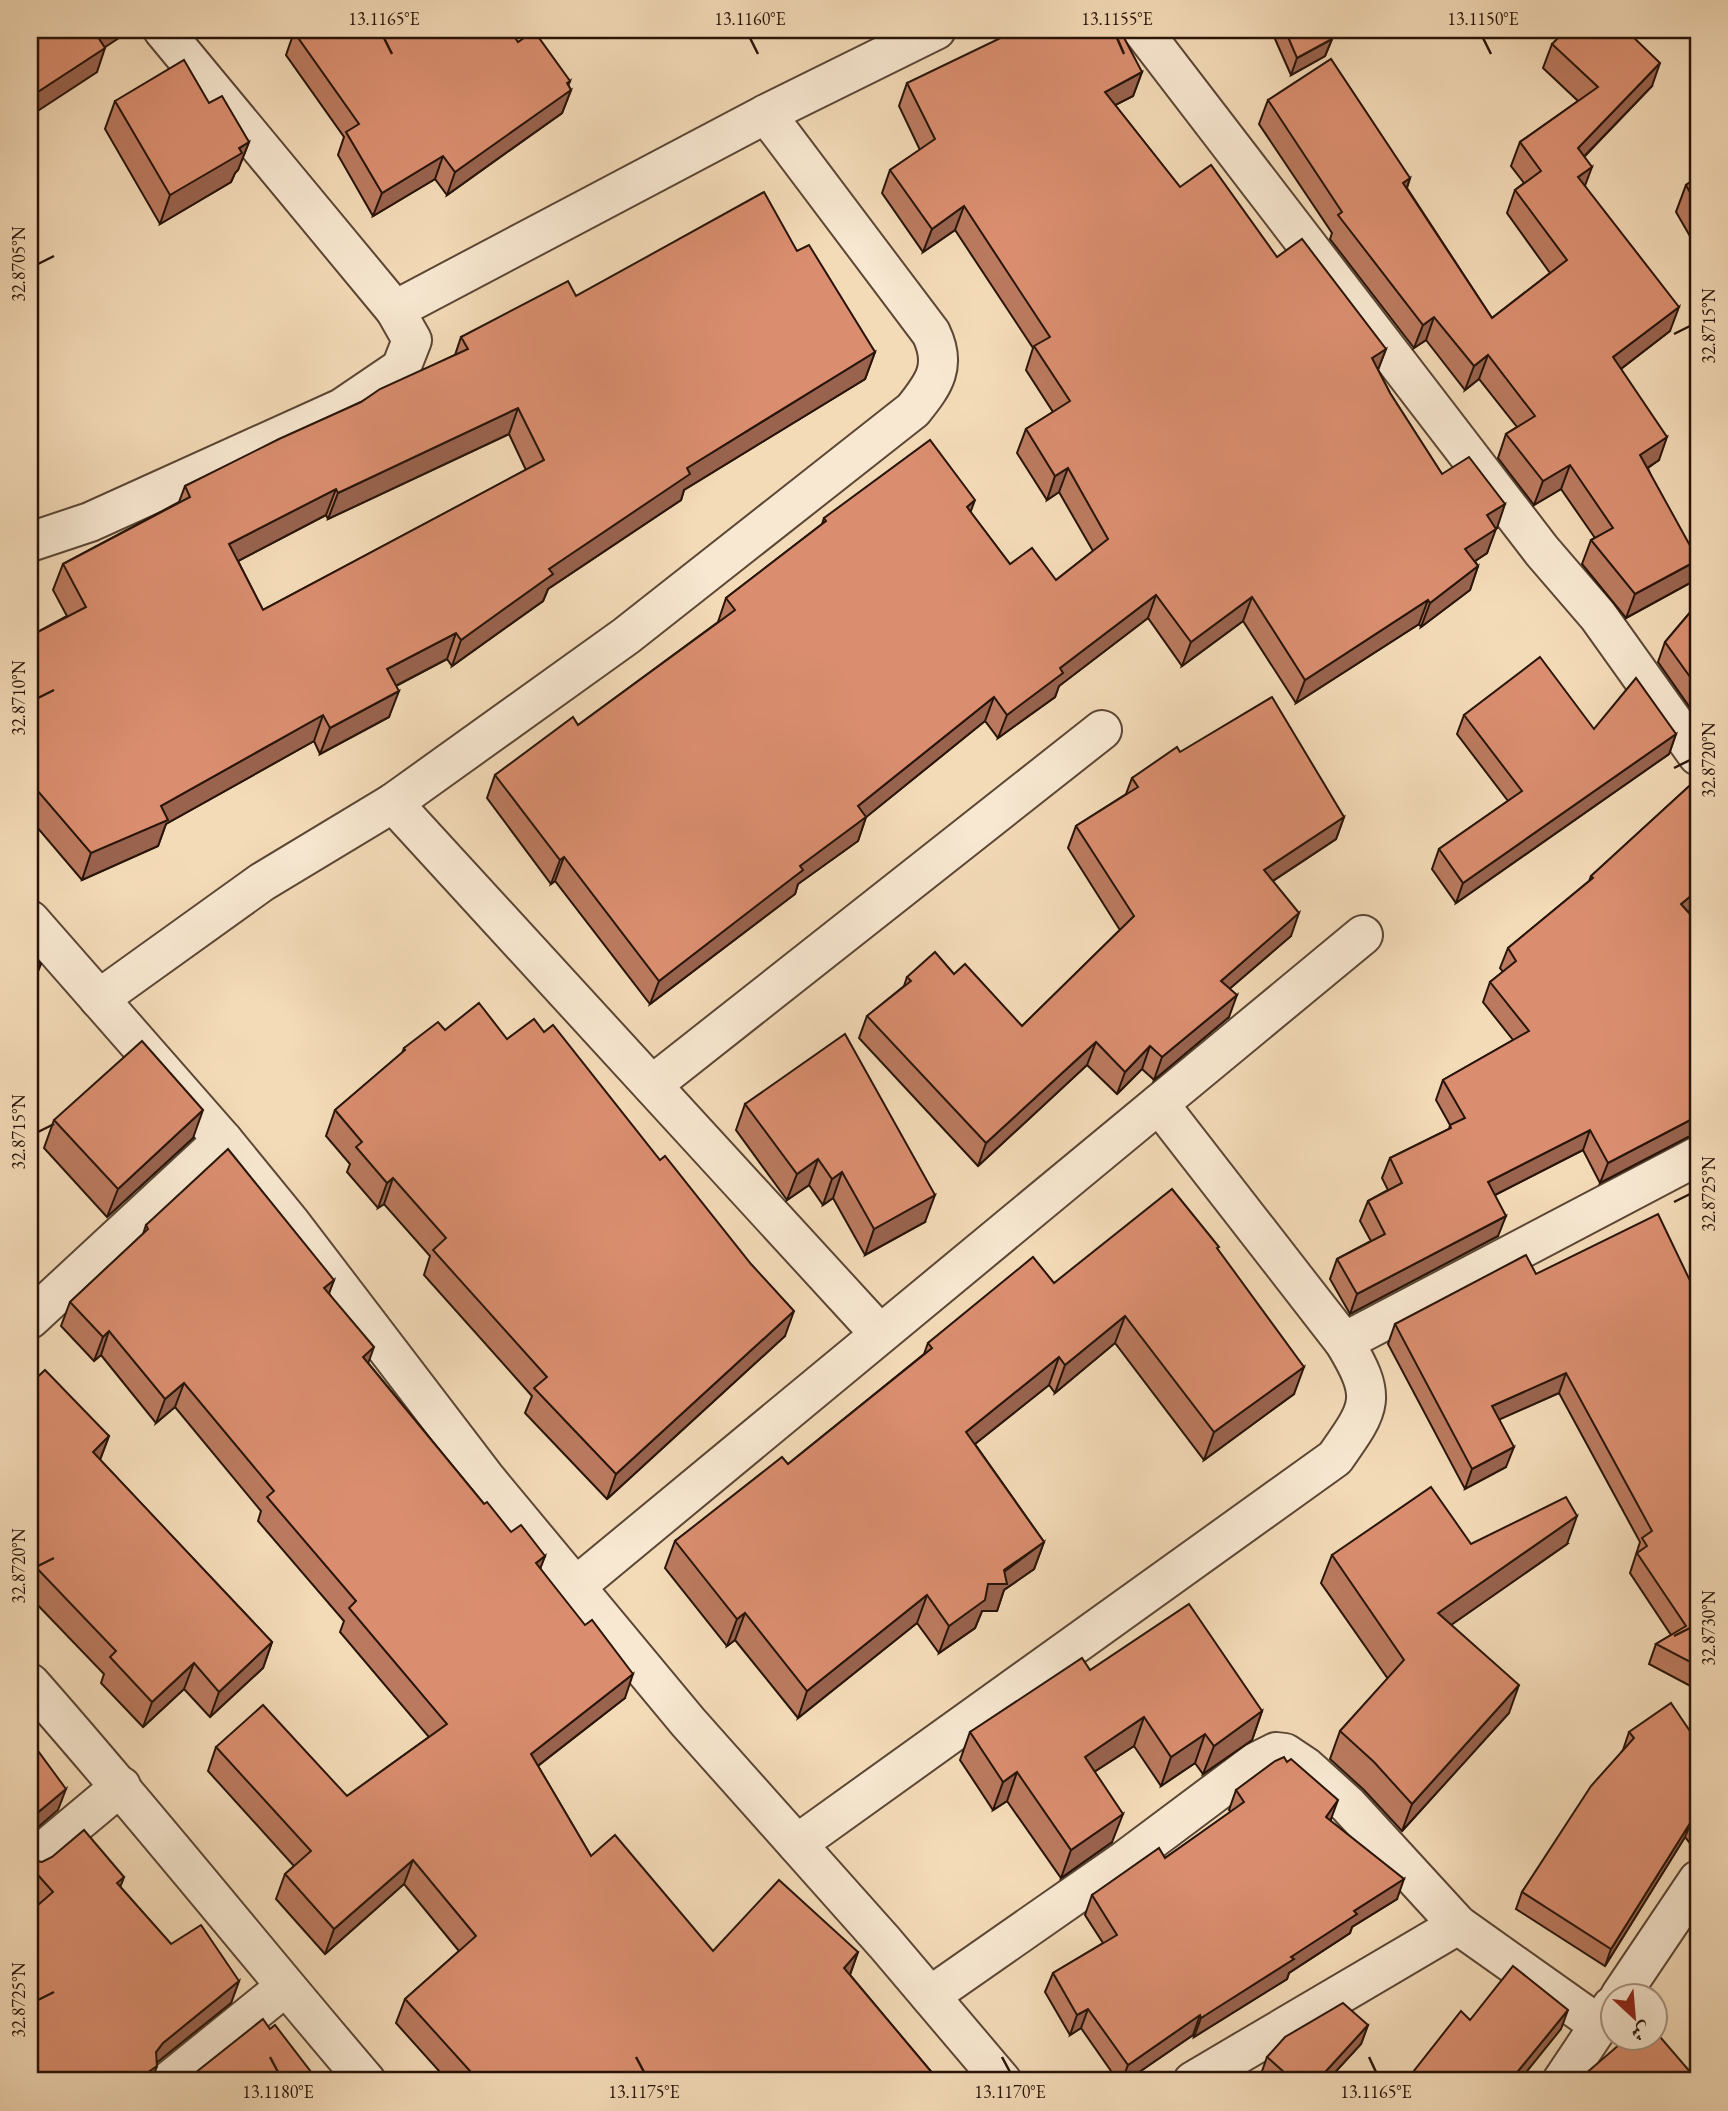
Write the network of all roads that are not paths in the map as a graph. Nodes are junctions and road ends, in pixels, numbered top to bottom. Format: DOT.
graph roads {
  1 [pos="163,30"];
  2 [pos="936,30"];
  3 [pos="1142,30"];
  4 [pos="766,114"];
  5 [pos="395,310"];
  6 [pos="30,542"];
  7 [pos="1102,730"];
  8 [pos="1698,756"];
  9 [pos="393,803"];
  10 [pos="30,920"];
  11 [pos="1363,935"];
  12 [pos="99,999"];
  13 [pos="652,1085"];
  14 [pos="1159,1104"];
  15 [pos="223,1140"];
  16 [pos="1698,1156"];
  17 [pos="30,1319"];
  18 [pos="880,1334"];
  19 [pos="1344,1342"];
  20 [pos="575,1587"];
  21 [pos="30,1683"];
  22 [pos="121,1786"];
  23 [pos="797,1844"];
  24 [pos="30,1862"];
  25 [pos="1698,1880"];
  26 [pos="1458,1924"];
  27 [pos="1628,1982"];
  28 [pos="285,1987"];
  29 [pos="930,1996"];
  30 [pos="1598,2002"];
  31 [pos="1598,2027"];
  32 [pos="169,2081"];
  33 [pos="366,2081"];
  34 [pos="1002,2081"];
  35 [pos="1193,2081"];
  36 [pos="1562,2081"];
  1 -- 5 [label="street"];
  2 -- 4 [label="street"];
  3 -- 8 [label="street"];
  4 -- 5 [label="street"];
  4 -- 9 [label="street"];
  5 -- 6 [label="street"];
  7 -- 13 [label="street"];
  9 -- 12 [label="street"];
  9 -- 13 [label="street"];
  10 -- 12 [label="street"];
  11 -- 14 [label="street"];
  12 -- 15 [label="street"];
  13 -- 18 [label="street"];
  14 -- 18 [label="street"];
  14 -- 19 [label="street"];
  15 -- 17 [label="street"];
  15 -- 20 [label="street"];
  16 -- 19 [label="street"];
  18 -- 20 [label="street"];
  19 -- 23 [label="street"];
  20 -- 23 [label="street"];
  21 -- 22 [label="street"];
  22 -- 24 [label="street"];
  22 -- 28 [label="street"];
  23 -- 29 [label="street"];
  25 -- 27 [label="street"];
  26 -- 29 [label="street"];
  26 -- 30 [label="street"];
  26 -- 35 [label="street"];
  28 -- 32 [label="street"];
  28 -- 33 [label="street"];
  29 -- 34 [label="street"];
  31 -- 36 [label="street"];
}
